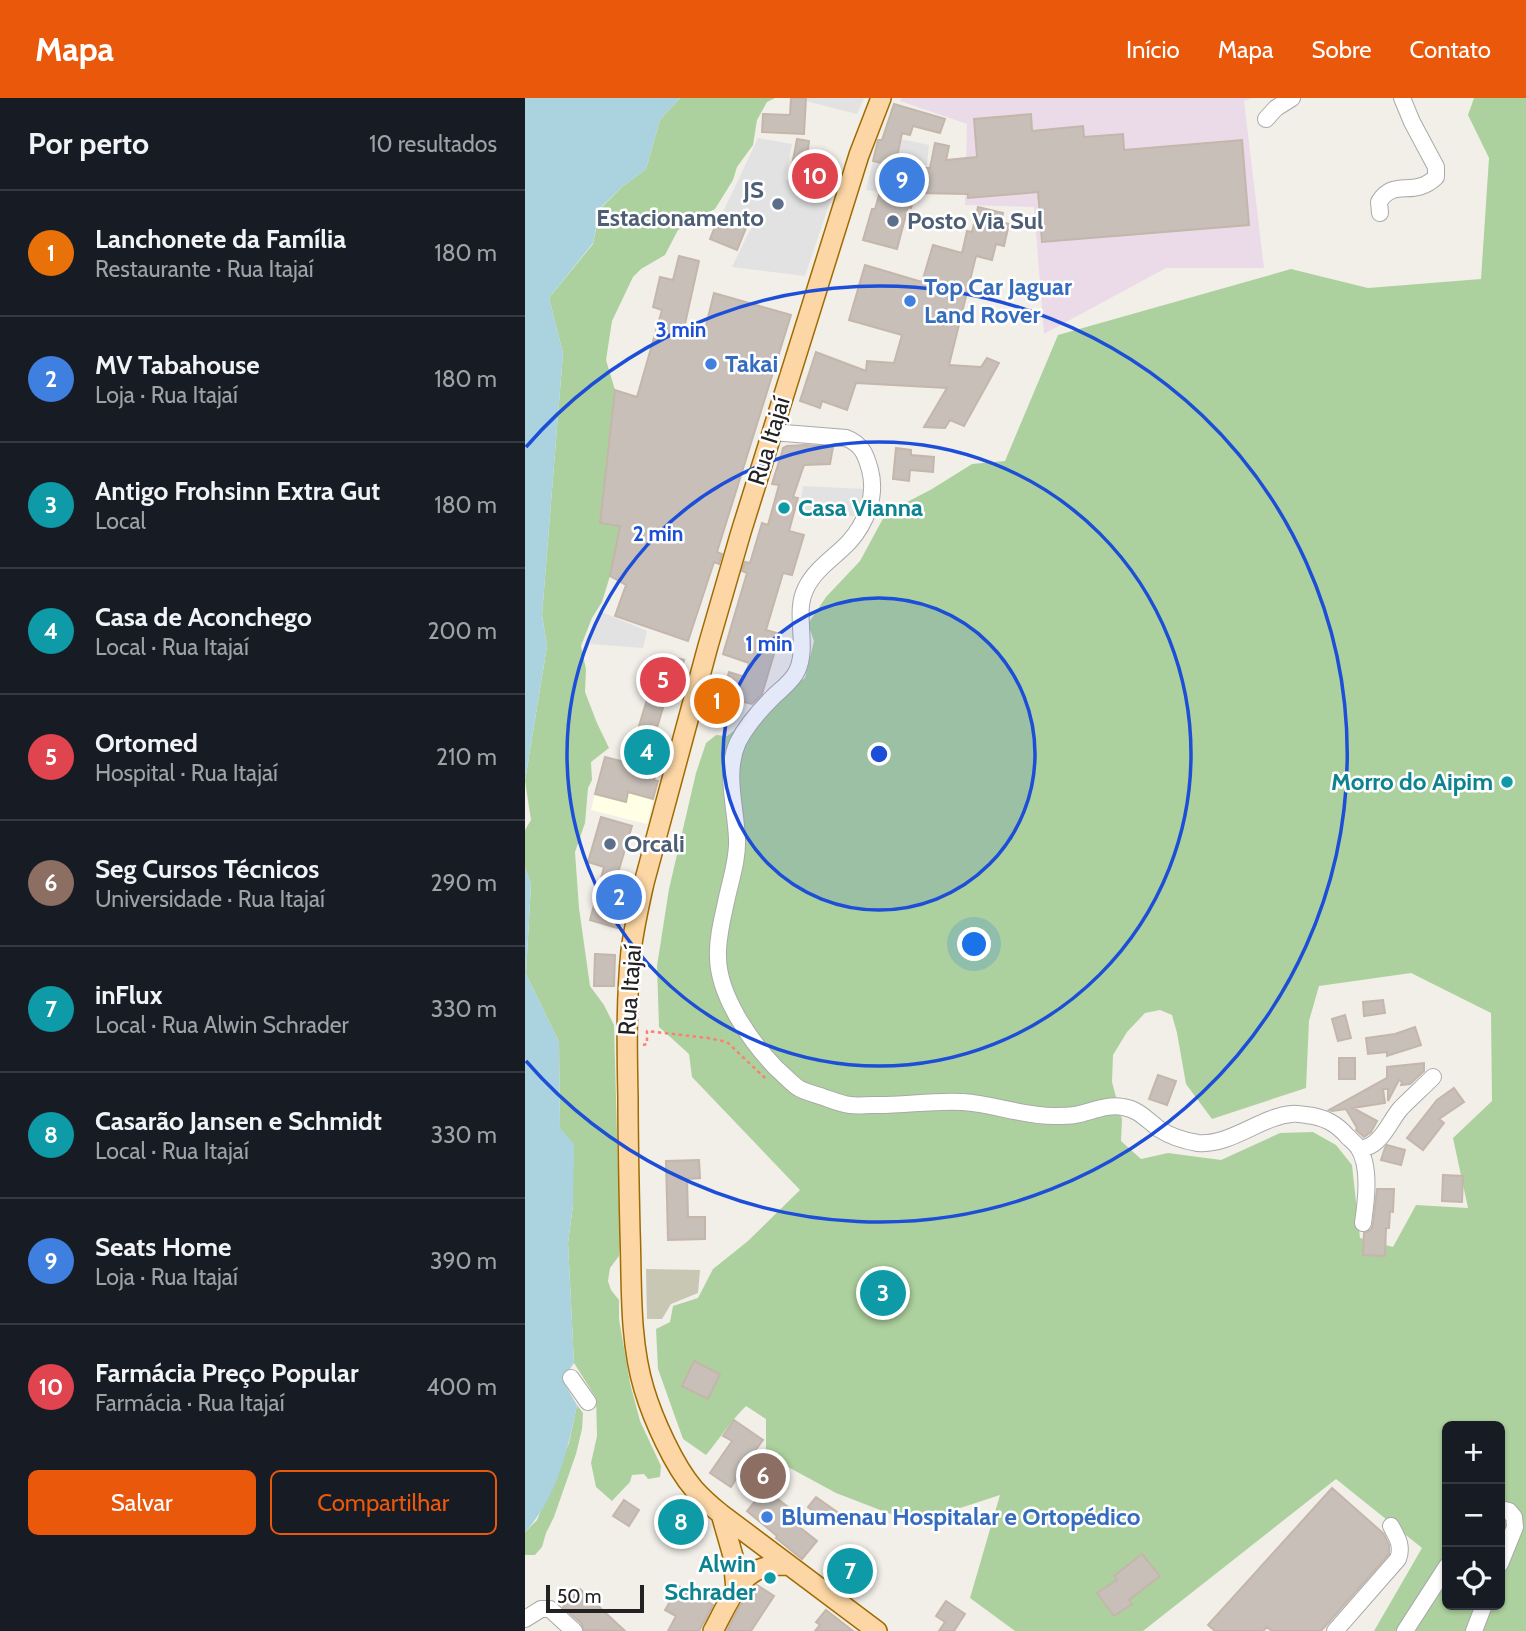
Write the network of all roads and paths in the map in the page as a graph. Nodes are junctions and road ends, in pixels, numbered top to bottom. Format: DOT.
graph roads {
  1 [pos="881,98"];
  2 [pos="1293,98"];
  3 [pos="1402,98"];
  4 [pos="1266,119"];
  5 [pos="1380,214"];
  6 [pos="772,432"];
  7 [pos="727,1042"];
  8 [pos="639,1046"];
  9 [pos="1433,1077"];
  10 [pos="1360,1149"];
  11 [pos="1363,1223"];
  12 [pos="571,1378"];
  13 [pos="588,1402"];
  14 [pos="1505,1510"];
  15 [pos="721,1514"];
  16 [pos="1391,1526"];
  17 [pos="1505,1552"];
  18 [pos="789,1565"];
  19 [pos="1442,1574"];
  20 [pos="736,1590"];
  21 [pos="1482,1610"];
  22 [pos="525,1619"];
  23 [pos="574,1631"];
  24 [pos="713,1631"];
  25 [pos="877,1631"];
  26 [pos="1335,1631"];
  27 [pos="1405,1631"];
  28 [pos="1474,1631"];
  1 -- 6 [label="main road, Rua Itajaí"];
  2 -- 4 [label="street"];
  3 -- 5 [label="street"];
  6 -- 10 [label="street"];
  6 -- 15 [label="main road, Rua Itajaí"];
  7 -- 8 [label="path"];
  9 -- 10 [label="street"];
  10 -- 11 [label="street"];
  12 -- 13 [label="street"];
  14 -- 17 [label="street"];
  15 -- 18 [label="main road, Rua Itajaí"];
  15 -- 20 [label="main road"];
  16 -- 26 [label="street"];
  18 -- 20 [label="main road"];
  18 -- 25 [label="main road, Rua Itajaí"];
  19 -- 27 [label="street"];
  20 -- 24 [label="main road"];
  21 -- 28 [label="street"];
  22 -- 23 [label="street"];
}
